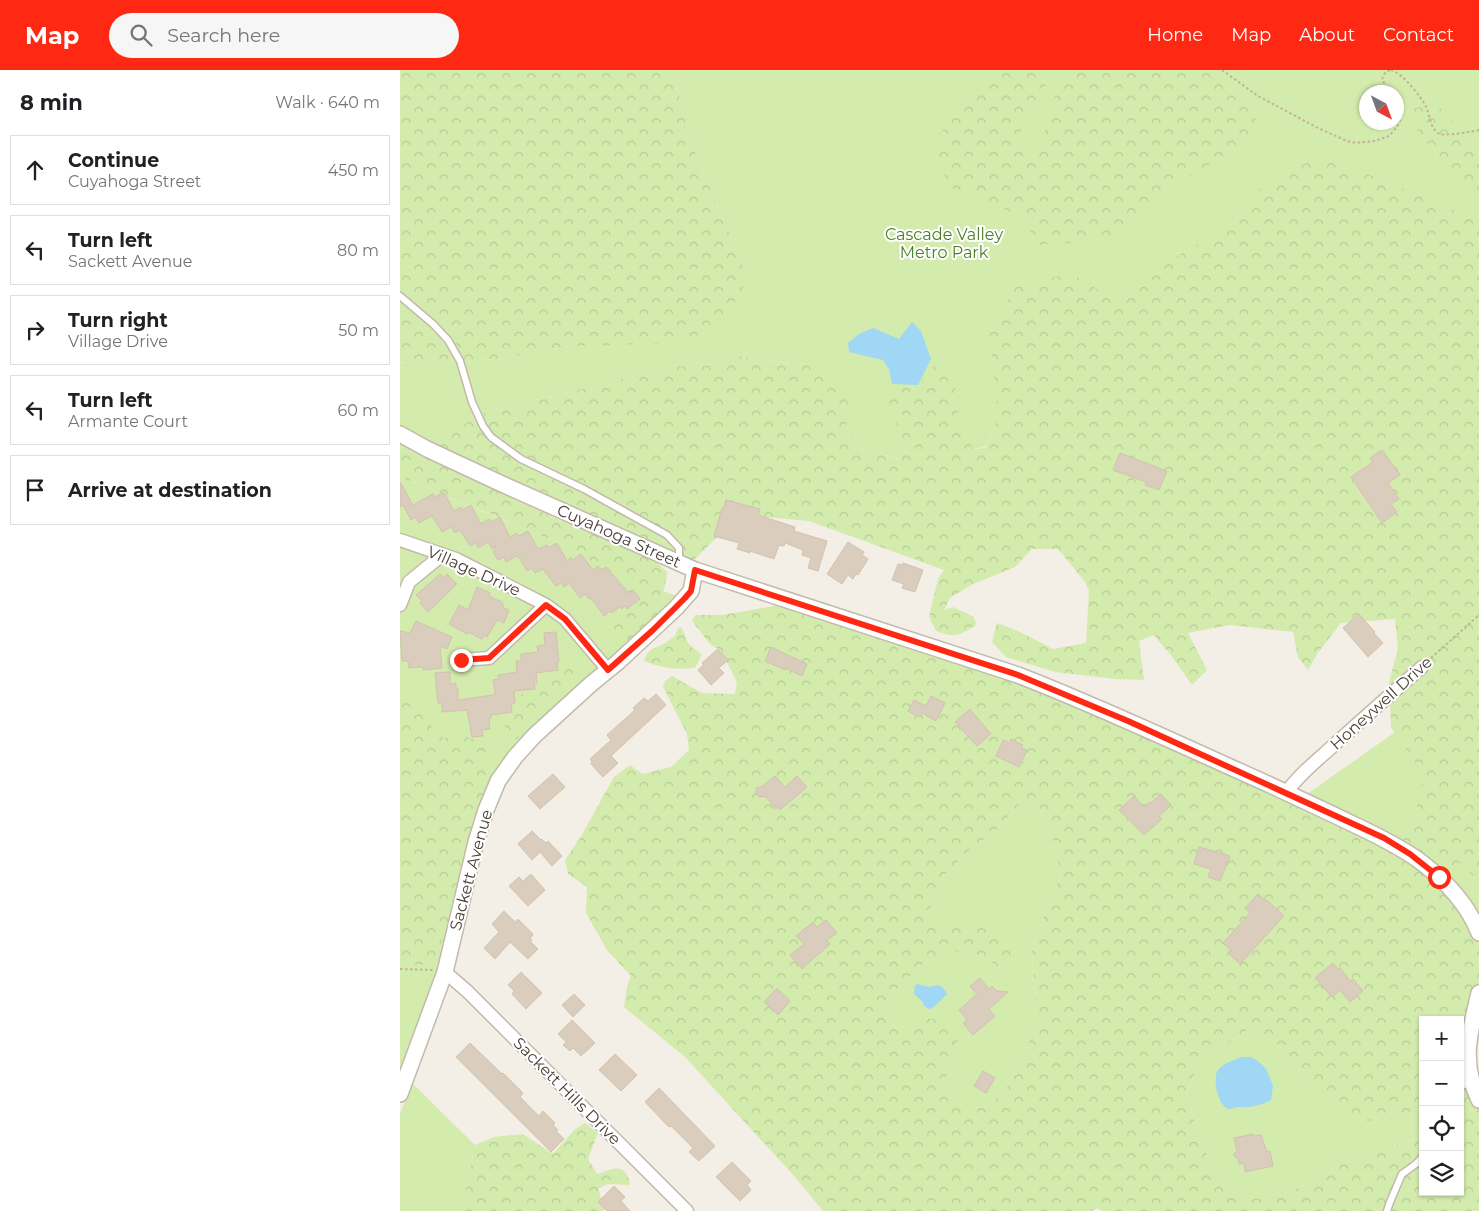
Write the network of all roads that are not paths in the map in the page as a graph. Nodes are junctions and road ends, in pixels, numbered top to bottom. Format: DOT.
graph roads {
  1 [pos="400,296"];
  2 [pos="400,434"];
  3 [pos="400,540"];
  4 [pos="442,554"];
  5 [pos="679,563"];
  6 [pos="695,570"];
  7 [pos="400,605"];
  8 [pos="546,605"];
  9 [pos="461,660"];
  10 [pos="1422,667"];
  11 [pos="608,670"];
  12 [pos="1286,793"];
  13 [pos="1479,933"];
  14 [pos="446,972"];
  15 [pos="1479,993"];
  16 [pos="1466,1084"];
  17 [pos="400,1094"];
  18 [pos="1479,1100"];
  19 [pos="1419,1161"];
  20 [pos="687,1211"];
  21 [pos="1388,1211"];
  1 -- 5 [label="lane"];
  2 -- 5 [label="street, Cuyahoga Street"];
  3 -- 4 [label="street, Village Drive"];
  4 -- 7 [label="street"];
  4 -- 8 [label="street, Village Drive"];
  5 -- 6 [label="street, Cuyahoga Street"];
  6 -- 11 [label="street, Sackett Avenue"];
  6 -- 12 [label="street, Cuyahoga Street"];
  8 -- 9 [label="street"];
  8 -- 11 [label="street, Village Drive"];
  10 -- 12 [label="street, Honeywell Drive"];
  11 -- 14 [label="street, Sackett Avenue"];
  12 -- 13 [label="street, Cuyahoga Street"];
  14 -- 17 [label="street, Sackett Avenue"];
  14 -- 20 [label="street, Sackett Hills Drive"];
  15 -- 16 [label="street"];
  16 -- 18 [label="street"];
  19 -- 21 [label="lane"];
}
